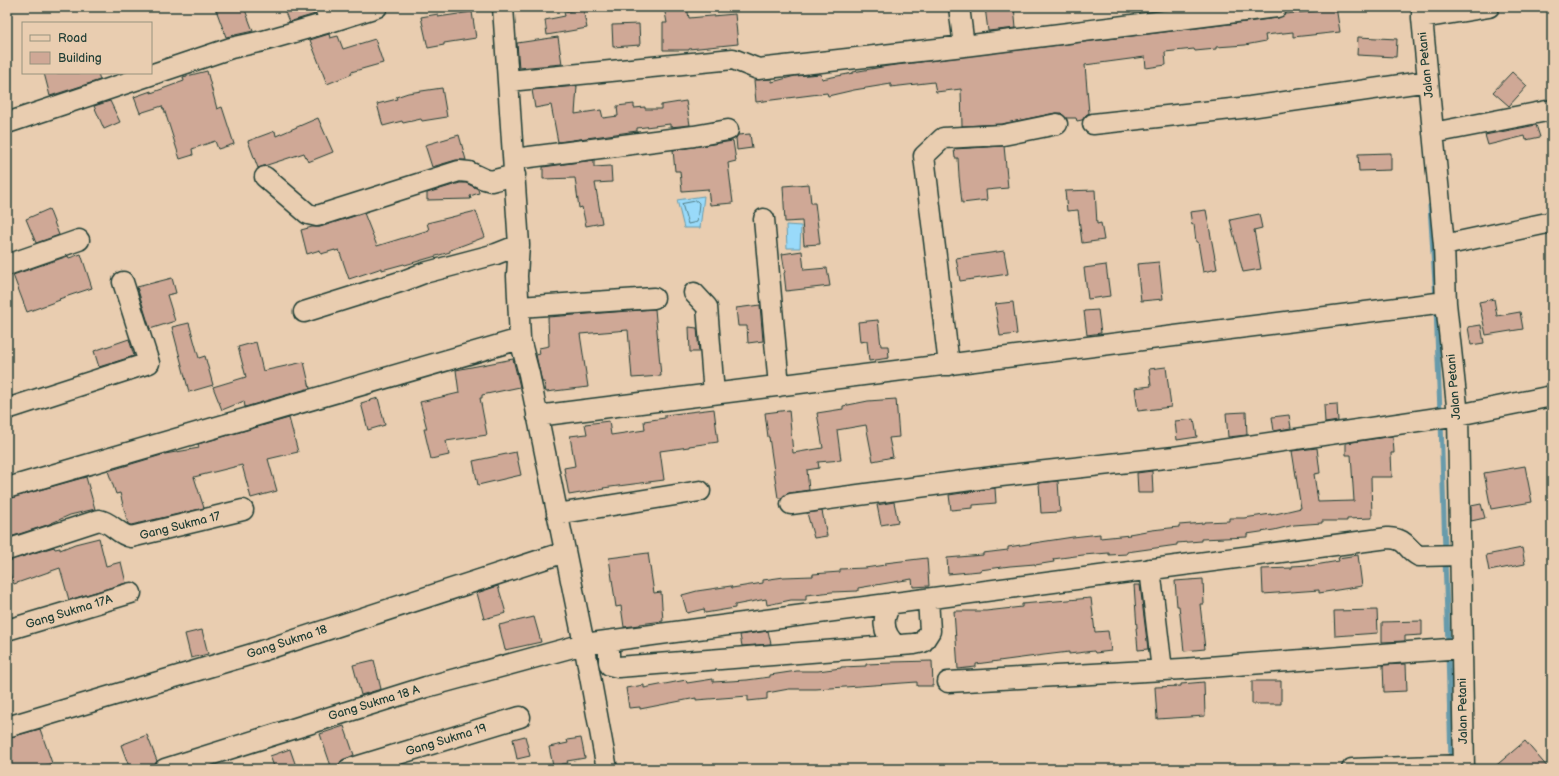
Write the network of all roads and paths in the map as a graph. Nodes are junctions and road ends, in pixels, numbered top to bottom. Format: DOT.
graph roads {
  1 [pos="377,7"];
  2 [pos="502,7"];
  3 [pos="959,7"];
  4 [pos="1277,7"];
  5 [pos="1489,7"];
  6 [pos="1422,13"];
  7 [pos="328,14"];
  8 [pos="964,46"];
  9 [pos="509,81"];
  10 [pos="1428,81"];
  11 [pos="1552,110"];
  12 [pos="7,123"];
  13 [pos="1057,124"];
  14 [pos="1093,124"];
  15 [pos="728,130"];
  16 [pos="1433,133"];
  17 [pos="514,167"];
  18 [pos="265,177"];
  19 [pos="764,219"];
  20 [pos="1552,222"];
  21 [pos="79,240"];
  22 [pos="519,245"];
  23 [pos="1444,245"];
  24 [pos="7,265"];
  25 [pos="123,282"];
  26 [pos="694,293"];
  27 [pos="654,298"];
  28 [pos="1435,304"];
  29 [pos="519,307"];
  30 [pos="304,312"];
  31 [pos="520,339"];
  32 [pos="949,365"];
  33 [pos="779,386"];
  34 [pos="714,394"];
  35 [pos="1552,396"];
  36 [pos="7,409"];
  37 [pos="537,416"];
  38 [pos="1447,417"];
  39 [pos="7,488"];
  40 [pos="700,491"];
  41 [pos="791,504"];
  42 [pos="243,510"];
  43 [pos="557,514"];
  44 [pos="7,550"];
  45 [pos="565,552"];
  46 [pos="1455,556"];
  47 [pos="1150,569"];
  48 [pos="131,594"];
  49 [pos="928,599"];
  50 [pos="892,604"];
  51 [pos="7,630"];
  52 [pos="609,641"];
  53 [pos="584,644"];
  54 [pos="896,645"];
  55 [pos="1457,649"];
  56 [pos="1162,670"];
  57 [pos="948,682"];
  58 [pos="520,717"];
  59 [pos="7,727"];
  60 [pos="1455,766"];
  61 [pos="165,769"];
  62 [pos="349,769"];
  63 [pos="607,769"];
  64 [pos="1352,769"];
  1 -- 7 [label="street"];
  2 -- 9 [label="street"];
  3 -- 8 [label="street"];
  4 -- 8 [label="street"];
  5 -- 6 [label="street"];
  6 -- 10 [label="street, Jalan Petani"];
  7 -- 12 [label="street"];
  8 -- 9 [label="street"];
  9 -- 17 [label="street"];
  10 -- 14 [label="street"];
  10 -- 16 [label="street, Jalan Petani"];
  11 -- 16 [label="street"];
  13 -- 32 [label="street"];
  15 -- 17 [label="street"];
  16 -- 23 [label="street, Jalan Petani"];
  17 -- 18 [label="street"];
  17 -- 22 [label="street"];
  19 -- 33 [label="street"];
  20 -- 23 [label="street"];
  21 -- 24 [label="street"];
  22 -- 29 [label="street"];
  22 -- 30 [label="street"];
  23 -- 28 [label="street, Jalan Petani"];
  25 -- 36 [label="street"];
  26 -- 34 [label="street"];
  27 -- 29 [label="street"];
  28 -- 32 [label="street"];
  28 -- 38 [label="street, Jalan Petani"];
  29 -- 31 [label="street"];
  31 -- 37 [label="street"];
  31 -- 39 [label="street"];
  32 -- 33 [label="street"];
  33 -- 34 [label="street"];
  34 -- 37 [label="street"];
  35 -- 38 [label="street"];
  37 -- 43 [label="street"];
  38 -- 41 [label="street"];
  38 -- 46 [label="street, Jalan Petani"];
  40 -- 43 [label="street"];
  42 -- 44 [label="street, Gang Sukma 17"];
  43 -- 45 [label="street"];
  45 -- 53 [label="street"];
  45 -- 59 [label="street, Gang Sukma 18"];
  46 -- 47 [label="street"];
  46 -- 55 [label="street, Jalan Petani"];
  47 -- 49 [label="street"];
  47 -- 56 [label="street"];
  48 -- 51 [label="street, Gang Sukma 17A"];
  49 -- 50 [label="street"];
  49 -- 54 [label="street"];
  50 -- 52 [label="street, Gang Sukma 18 A"];
  50 -- 54 [label="street"];
  52 -- 53 [label="street, Gang Sukma 18 A"];
  52 -- 54 [label="street"];
  53 -- 61 [label="street, Gang Sukma 18 A"];
  53 -- 63 [label="street"];
  55 -- 56 [label="street"];
  55 -- 60 [label="street, Jalan Petani"];
  56 -- 57 [label="street"];
  58 -- 62 [label="street, Gang Sukma 19"];
  60 -- 64 [label="street"];
}
